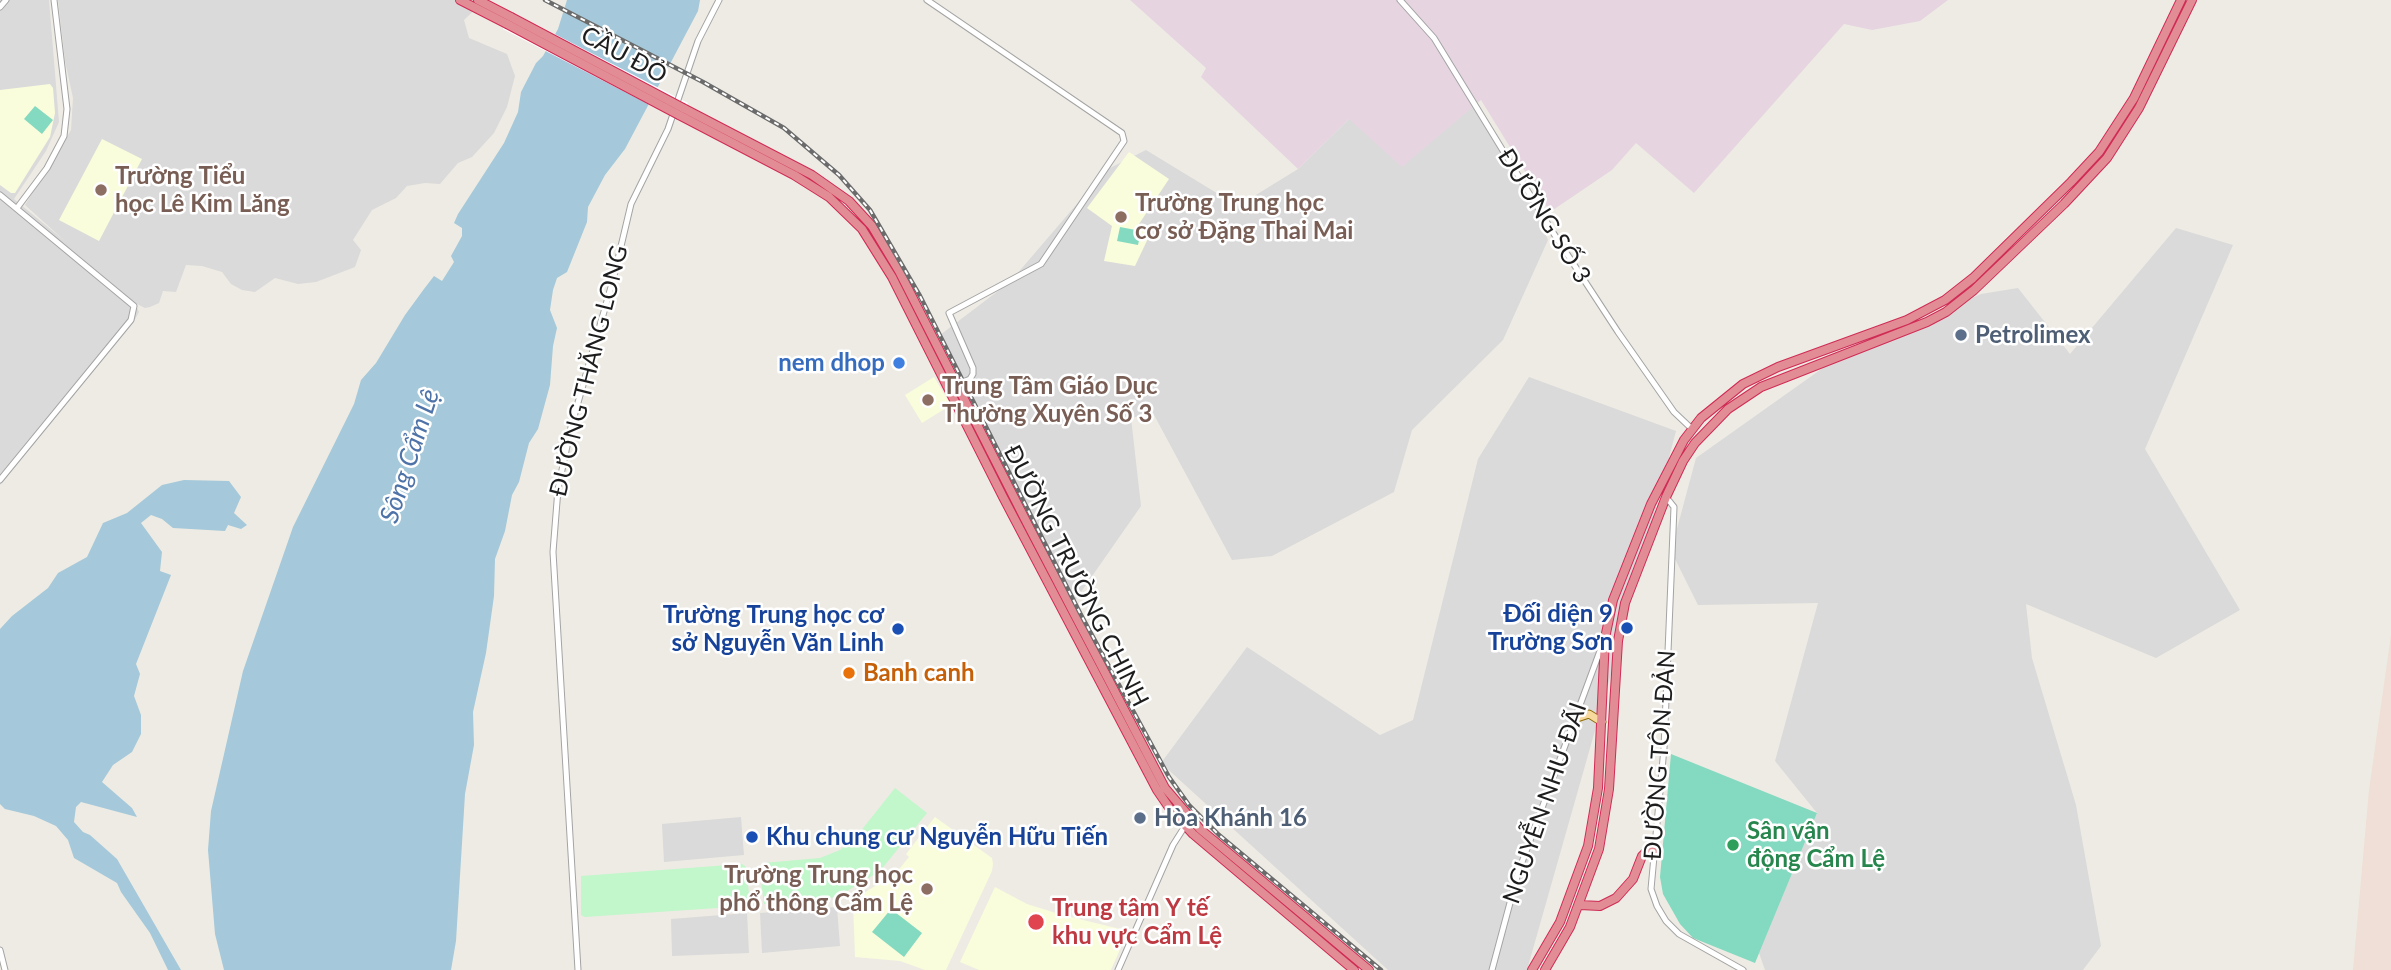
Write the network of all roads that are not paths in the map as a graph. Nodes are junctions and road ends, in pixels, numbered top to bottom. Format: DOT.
graph roads {
  1 [pos="6,0"];
  2 [pos="54,0"];
  3 [pos="460,0"];
  4 [pos="478,0"];
  5 [pos="719,0"];
  6 [pos="927,0"];
  7 [pos="1400,0"];
  8 [pos="2181,0"];
  9 [pos="2192,0"];
  10 [pos="0,7"];
  11 [pos="509,20"];
  12 [pos="681,112"];
  13 [pos="0,195"];
  14 [pos="17,208"];
  15 [pos="2045,208"];
  16 [pos="2052,216"];
  17 [pos="957,385"];
  18 [pos="1692,429"];
  19 [pos="0,480"];
  20 [pos="1666,497"];
  21 [pos="1605,638"];
  22 [pos="1574,719"];
  23 [pos="1602,722"];
  24 [pos="1185,826"];
  25 [pos="1654,850"];
  26 [pos="1580,905"];
  27 [pos="0,952"];
  28 [pos="5,970"];
  29 [pos="578,970"];
  30 [pos="1118,970"];
  31 [pos="1354,970"];
  32 [pos="1369,970"];
  33 [pos="1492,970"];
  34 [pos="1532,970"];
  35 [pos="1545,970"];
  36 [pos="1743,970"];
  1 -- 10 [label="street"];
  2 -- 14 [label="street"];
  3 -- 11 [label="highway"];
  4 -- 11 [label="highway"];
  5 -- 29 [label="street, ĐƯỜNG THĂNG LONG"];
  6 -- 17 [label="street"];
  7 -- 18 [label="street, ĐƯỜNG SỐ 3"];
  8 -- 15 [label="highway"];
  9 -- 16 [label="highway"];
  11 -- 12 [label="highway, CẦU ĐỎ, bridge"];
  12 -- 17 [label="highway, ĐƯỜNG TRƯỜNG CHINH"];
  12 -- 24 [label="highway, ĐƯỜNG TRƯỜNG CHINH"];
  13 -- 14 [label="street"];
  14 -- 19 [label="street"];
  15 -- 16 [label="main road"];
  15 -- 18 [label="highway"];
  16 -- 20 [label="highway"];
  17 -- 32 [label="highway, ĐƯỜNG TRƯỜNG CHINH"];
  18 -- 21 [label="highway"];
  20 -- 25 [label="street, ĐƯỜNG TÔN ĐẢN"];
  20 -- 26 [label="highway"];
  21 -- 22 [label="street, NGUYỄN NHƯ ĐÃI"];
  21 -- 23 [label="highway"];
  22 -- 23 [label="main road"];
  22 -- 33 [label="street, NGUYỄN NHƯ ĐÃI"];
  23 -- 34 [label="highway"];
  24 -- 30 [label="street"];
  24 -- 31 [label="highway, ĐƯỜNG TRƯỜNG CHINH"];
  25 -- 26 [label="highway"];
  25 -- 36 [label="street, ĐƯỜNG TÔN ĐẢN"];
  26 -- 35 [label="highway"];
  27 -- 28 [label="street"];
}
